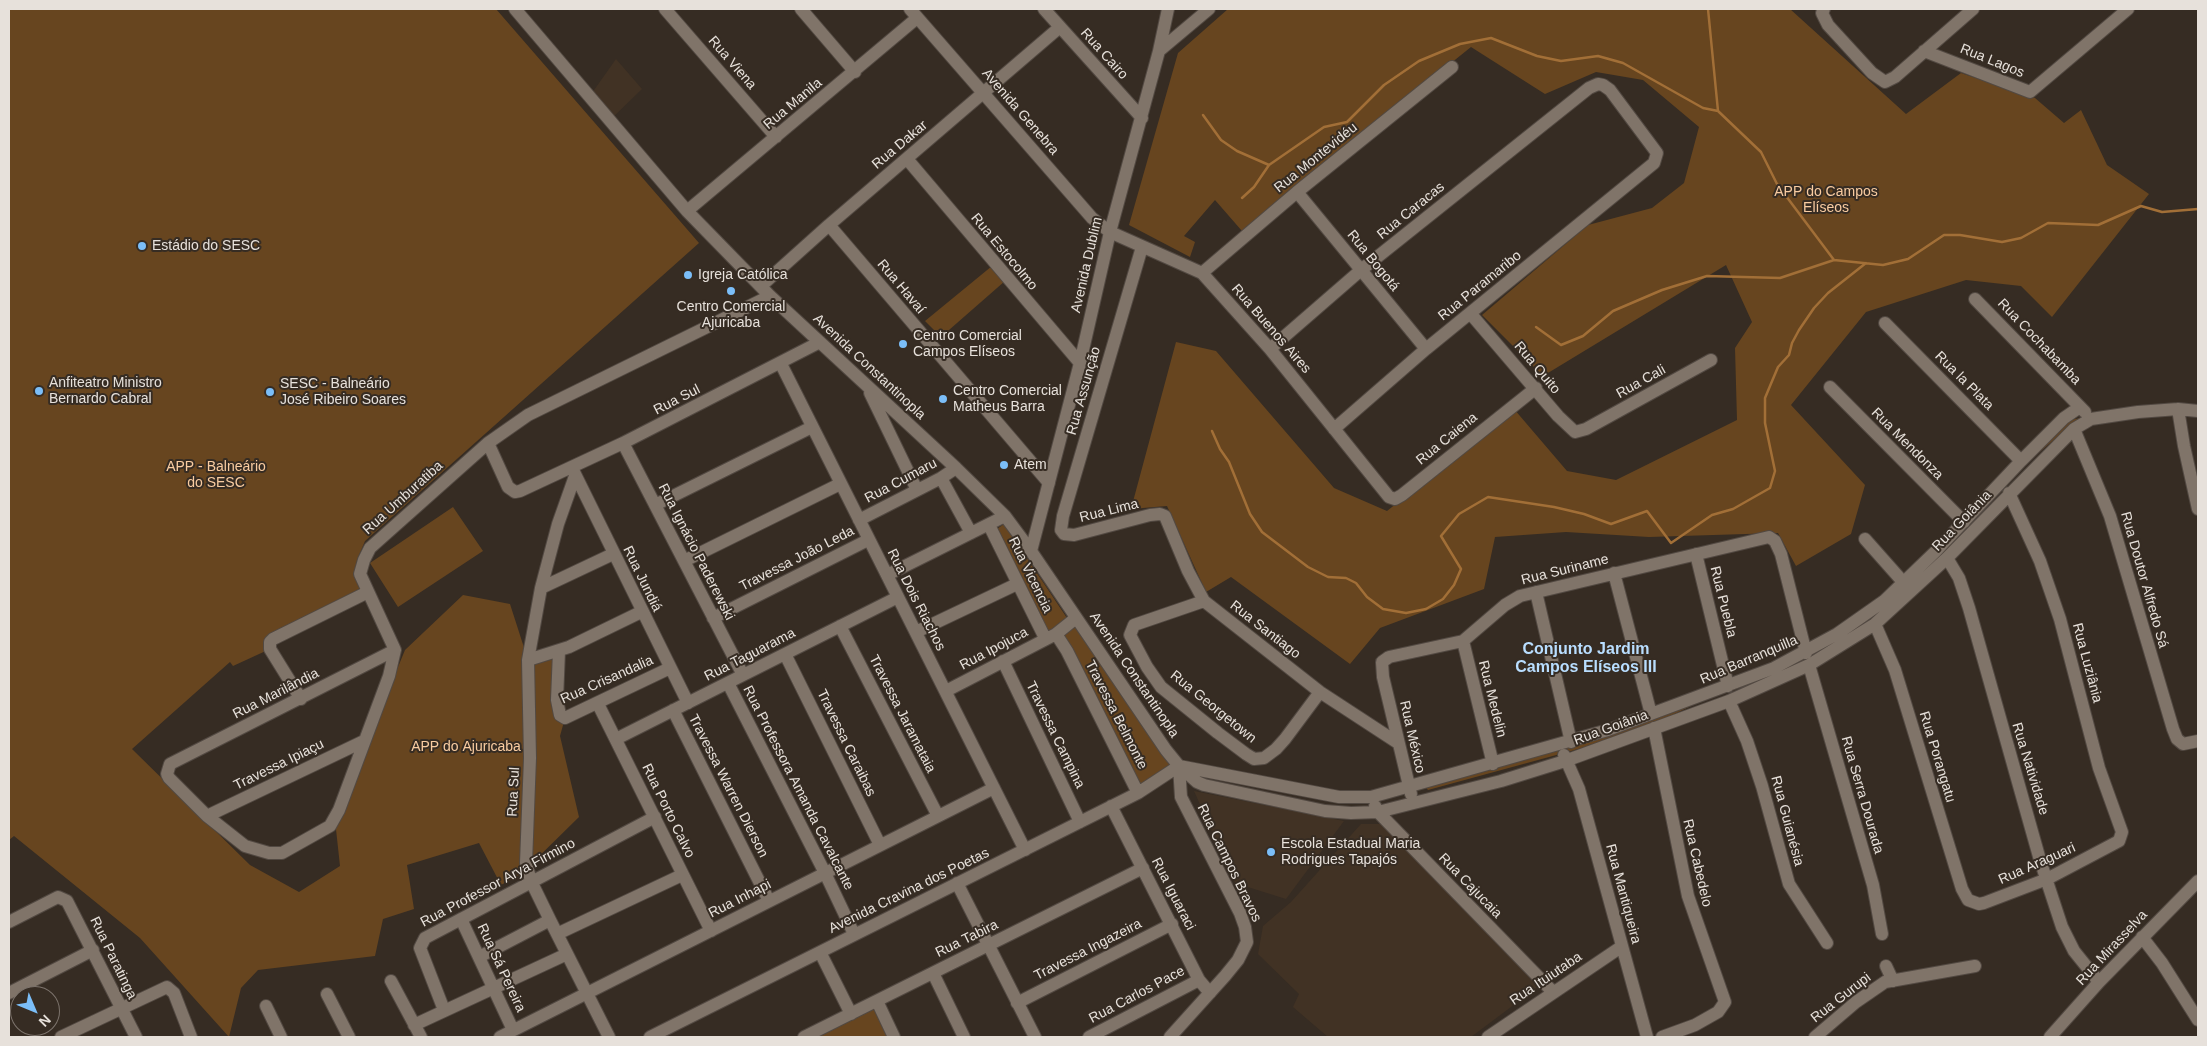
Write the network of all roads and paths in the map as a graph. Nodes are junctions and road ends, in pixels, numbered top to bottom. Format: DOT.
graph roads {
  1 [pos="515,9"];
  2 [pos="666,9"];
  3 [pos="801,9"];
  4 [pos="1044,9"];
  5 [pos="1168,9"];
  6 [pos="1209,9"];
  7 [pos="1824,9"];
  8 [pos="1973,9"];
  9 [pos="2128,9"];
  10 [pos="913,13"];
  11 [pos="1060,27"];
  12 [pos="1159,51"];
  13 [pos="1924,51"];
  14 [pos="1452,68"];
  15 [pos="855,72"];
  16 [pos="983,93"];
  17 [pos="1142,118"];
  18 [pos="776,137"];
  19 [pos="906,160"];
  20 [pos="1647,170"];
  21 [pos="1297,192"];
  22 [pos="687,211"];
  23 [pos="829,225"];
  24 [pos="1110,232"];
  25 [pos="1142,247"];
  26 [pos="1361,270"];
  27 [pos="1202,273"];
  28 [pos="761,286"];
  29 [pos="770,296"];
  30 [pos="1975,299"];
  31 [pos="1470,313"];
  32 [pos="1885,323"];
  33 [pos="820,342"];
  34 [pos="1270,349"];
  35 [pos="1426,349"];
  36 [pos="1711,360"];
  37 [pos="1080,363"];
  38 [pos="781,364"];
  39 [pos="866,386"];
  40 [pos="1830,387"];
  41 [pos="1536,388"];
  42 [pos="2080,407"];
  43 [pos="2178,409"];
  44 [pos="2198,411"];
  45 [pos="2091,419"];
  46 [pos="812,428"];
  47 [pos="1334,429"];
  48 [pos="2074,429"];
  49 [pos="1586,430"];
  50 [pos="623,443"];
  51 [pos="488,444"];
  52 [pos="2021,461"];
  53 [pos="956,468"];
  54 [pos="573,472"];
  55 [pos="941,478"];
  56 [pos="1048,483"];
  57 [pos="840,484"];
  58 [pos="1378,486"];
  59 [pos="917,490"];
  60 [pos="2009,493"];
  61 [pos="656,505"];
  62 [pos="2198,509"];
  63 [pos="1150,515"];
  64 [pos="1004,516"];
  65 [pos="859,520"];
  66 [pos="1964,522"];
  67 [pos="989,525"];
  68 [pos="971,533"];
  69 [pos="1074,535"];
  70 [pos="1865,539"];
  71 [pos="868,540"];
  72 [pos="1757,541"];
  73 [pos="1031,550"];
  74 [pos="613,554"];
  75 [pos="1696,554"];
  76 [pos="1947,558"];
  77 [pos="684,561"];
  78 [pos="1614,572"];
  79 [pos="887,575"];
  80 [pos="1904,583"];
  81 [pos="1017,584"];
  82 [pos="541,588"];
  83 [pos="368,592"];
  84 [pos="1536,592"];
  85 [pos="898,597"];
  86 [pos="1204,601"];
  87 [pos="642,612"];
  88 [pos="713,618"];
  89 [pos="1076,618"];
  90 [pos="1868,624"];
  91 [pos="840,626"];
  92 [pos="916,632"];
  93 [pos="1051,636"];
  94 [pos="1463,642"];
  95 [pos="395,650"];
  96 [pos="559,651"];
  97 [pos="785,654"];
  98 [pos="1807,659"];
  99 [pos="528,660"];
  100 [pos="1003,661"];
  101 [pos="670,668"];
  102 [pos="742,675"];
  103 [pos="1383,677"];
  104 [pos="728,683"];
  105 [pos="1728,686"];
  106 [pos="946,691"];
  107 [pos="1320,692"];
  108 [pos="300,699"];
  109 [pos="1729,700"];
  110 [pos="688,703"];
  111 [pos="598,704"];
  112 [pos="673,710"];
  113 [pos="1651,714"];
  114 [pos="1654,728"];
  115 [pos="1608,730"];
  116 [pos="616,739"];
  117 [pos="364,741"];
  118 [pos="2198,741"];
  119 [pos="1398,743"];
  120 [pos="1566,743"];
  121 [pos="1612,744"];
  122 [pos="1566,761"];
  123 [pos="1493,764"];
  124 [pos="1179,766"];
  125 [pos="1409,787"];
  126 [pos="994,788"];
  127 [pos="1138,792"];
  128 [pos="1371,797"];
  129 [pos="1414,804"];
  130 [pos="1111,806"];
  131 [pos="1378,812"];
  132 [pos="206,816"];
  133 [pos="938,816"];
  134 [pos="654,817"];
  135 [pos="1080,822"];
  136 [pos="2116,843"];
  137 [pos="880,845"];
  138 [pos="1024,850"];
  139 [pos="1144,868"];
  140 [pos="825,873"];
  141 [pos="682,874"];
  142 [pos="2047,879"];
  143 [pos="531,881"];
  144 [pos="2198,881"];
  145 [pos="957,883"];
  146 [pos="1968,900"];
  147 [pos="769,901"];
  148 [pos="461,919"];
  149 [pos="550,920"];
  150 [pos="9,922"];
  151 [pos="1172,924"];
  152 [pos="711,931"];
  153 [pos="557,934"];
  154 [pos="854,934"];
  155 [pos="1882,934"];
  156 [pos="2142,937"];
  157 [pos="1827,943"];
  158 [pos="989,945"];
  159 [pos="1621,947"];
  160 [pos="93,950"];
  161 [pos="820,952"];
  162 [pos="567,954"];
  163 [pos="479,957"];
  164 [pos="1886,966"];
  165 [pos="1975,966"];
  166 [pos="933,973"];
  167 [pos="1199,980"];
  168 [pos="391,981"];
  169 [pos="1892,981"];
  170 [pos="2099,982"];
  171 [pos="493,988"];
  172 [pos="587,992"];
  173 [pos="1553,992"];
  174 [pos="9,993"];
  175 [pos="1210,993"];
  176 [pos="327,994"];
  177 [pos="876,1001"];
  178 [pos="1017,1003"];
  179 [pos="266,1006"];
  180 [pos="122,1008"];
  181 [pos="444,1010"];
  182 [pos="851,1014"];
  183 [pos="2198,1020"];
  184 [pos="414,1025"];
  185 [pos="514,1030"];
  186 [pos="1104,1034"];
  187 [pos="813,1035"];
  188 [pos="1175,1035"];
  189 [pos="61,1037"];
  190 [pos="136,1037"];
  191 [pos="191,1037"];
  192 [pos="281,1037"];
  193 [pos="349,1037"];
  194 [pos="421,1037"];
  195 [pos="500,1037"];
  196 [pos="609,1037"];
  197 [pos="650,1037"];
  198 [pos="894,1037"];
  199 [pos="964,1037"];
  200 [pos="1035,1037"];
  201 [pos="1089,1037"];
  202 [pos="1488,1037"];
  203 [pos="1646,1037"];
  204 [pos="1662,1037"];
  205 [pos="1815,1037"];
  206 [pos="2050,1037"];
  1 -- 22 [label="street, Avenida Constantinopla"];
  2 -- 18 [label="street, Rua Viena"];
  3 -- 15 [label="street"];
  4 -- 11 [label="street, Rua Cairo"];
  5 -- 12 [label="street, Avenida Dublim"];
  6 -- 12 [label="street"];
  7 -- 13 [label="street"];
  8 -- 13 [label="street"];
  9 -- 13 [label="street, Rua Lagos"];
  10 -- 15 [label="street, Rua Manila"];
  10 -- 16 [label="street, Avenida Genebra"];
  11 -- 16 [label="street, Rua Dakar"];
  11 -- 17 [label="street, Rua Cairo"];
  12 -- 17 [label="street, Avenida Dublim"];
  14 -- 21 [label="street, Rua Montevidéu"];
  15 -- 18 [label="street, Rua Manila"];
  16 -- 19 [label="street, Rua Dakar"];
  16 -- 24 [label="street, Avenida Genebra"];
  17 -- 24 [label="street, Avenida Dublim"];
  18 -- 22 [label="street, Rua Manila"];
  19 -- 23 [label="street, Rua Dakar"];
  19 -- 37 [label="street, Rua Estocolmo"];
  20 -- 26 [label="street, Rua Caracas"];
  20 -- 31 [label="street, Rua Paramaribo"];
  21 -- 26 [label="street, Rua Bogotá"];
  21 -- 27 [label="street, Rua Montevidéu"];
  22 -- 28 [label="street, Avenida Constantinopla"];
  23 -- 28 [label="street, Rua Dakar"];
  23 -- 56 [label="street, Rua Havaí"];
  24 -- 25 [label="street, Rua Buenos Aires"];
  24 -- 37 [label="street, Avenida Dublim"];
  25 -- 27 [label="street, Rua Buenos Aires"];
  25 -- 69 [label="street, Rua Assunção"];
  26 -- 34 [label="street, Rua Caracas"];
  26 -- 35 [label="street, Rua Bogotá"];
  27 -- 34 [label="street, Rua Buenos Aires"];
  28 -- 29 [label="street, Avenida Constantinopla"];
  29 -- 33 [label="street, Avenida Constantinopla"];
  29 -- 51 [label="street, Rua Umburatiba"];
  30 -- 42 [label="street, Rua Cochabamba"];
  31 -- 35 [label="street, Rua Paramaribo"];
  31 -- 41 [label="street, Rua Quito"];
  32 -- 52 [label="street, Rua la Plata"];
  33 -- 38 [label="street, Rua Sul"];
  33 -- 39 [label="street, Avenida Constantinopla"];
  34 -- 47 [label="street, Rua Buenos Aires"];
  35 -- 47 [label="street, Rua Paramaribo"];
  36 -- 49 [label="street, Rua Cali"];
  37 -- 56 [label="street, Avenida Dublim"];
  38 -- 46 [label="street, Rua Dois Riachos"];
  38 -- 50 [label="street, Rua Sul"];
  39 -- 53 [label="street, Avenida Constantinopla"];
  39 -- 59 [label="street"];
  40 -- 66 [label="street, Rua Mendonza"];
  41 -- 49 [label="street, Rua Quito"];
  41 -- 58 [label="street, Rua Caiena"];
  42 -- 45 [label="street, Rua Cochabamba"];
  42 -- 52 [label="street"];
  43 -- 44 [label="street, Rua Goiânia"];
  43 -- 45 [label="street, Rua Goiânia"];
  43 -- 62 [label="street"];
  45 -- 48 [label="street, Rua Goiânia"];
  46 -- 57 [label="street, Rua Dois Riachos"];
  46 -- 61 [label="street"];
  47 -- 58 [label="street, Rua Buenos Aires"];
  48 -- 60 [label="street, Rua Goiânia"];
  48 -- 118 [label="street, Rua Doutor Alfredo Sá"];
  50 -- 54 [label="street, Rua Sul"];
  50 -- 61 [label="street, Rua Ignácio Paderewski"];
  51 -- 54 [label="street, Rua Sul"];
  51 -- 83 [label="street, Rua Umburatiba"];
  52 -- 66 [label="street"];
  53 -- 55 [label="street, Rua Cumaru"];
  53 -- 64 [label="street, Avenida Constantinopla"];
  54 -- 74 [label="street, Rua Jundiá"];
  54 -- 82 [label="street, Rua Sul"];
  55 -- 59 [label="street, Rua Cumaru"];
  55 -- 68 [label="street"];
  56 -- 73 [label="street, Avenida Dublim"];
  57 -- 65 [label="street, Rua Dois Riachos"];
  57 -- 77 [label="street"];
  59 -- 65 [label="street, Rua Cumaru"];
  60 -- 76 [label="street, Rua Goiânia"];
  60 -- 136 [label="street, Rua Luziânia"];
  61 -- 77 [label="street, Rua Ignácio Paderewski"];
  63 -- 69 [label="street, Rua Lima"];
  63 -- 86 [label="street, Rua Santiago"];
  64 -- 67 [label="street"];
  64 -- 73 [label="street, Avenida Constantinopla"];
  65 -- 71 [label="street, Rua Dois Riachos"];
  66 -- 80 [label="street"];
  67 -- 68 [label="street"];
  67 -- 81 [label="street, Rua Vicencia"];
  68 -- 79 [label="street"];
  70 -- 80 [label="street"];
  71 -- 79 [label="street, Rua Dois Riachos"];
  71 -- 88 [label="street, Travessa João Leda"];
  72 -- 75 [label="street, Rua Suriname"];
  72 -- 98 [label="street, Rua Serra Dourada"];
  73 -- 89 [label="street, Avenida Constantinopla"];
  74 -- 82 [label="street"];
  74 -- 87 [label="street, Rua Jundiá"];
  75 -- 78 [label="street, Rua Suriname"];
  75 -- 105 [label="street, Rua Puebla"];
  76 -- 90 [label="street, Rua Goiânia"];
  76 -- 142 [label="street, Rua Natividade"];
  77 -- 88 [label="street, Rua Ignácio Paderewski"];
  78 -- 84 [label="street, Rua Suriname"];
  78 -- 113 [label="street"];
  79 -- 85 [label="street, Rua Dois Riachos"];
  80 -- 90 [label="street"];
  81 -- 92 [label="street"];
  81 -- 93 [label="street, Rua Vicencia"];
  82 -- 99 [label="street, Rua Sul"];
  83 -- 95 [label="street, Rua Umburatiba"];
  83 -- 108 [label="street"];
  84 -- 94 [label="street, Rua Suriname"];
  84 -- 120 [label="street, Rua Mantiqueira"];
  85 -- 91 [label="street, Rua Taguarama"];
  85 -- 92 [label="street, Rua Dois Riachos"];
  86 -- 107 [label="street, Rua Santiago"];
  86 -- 107 [label="street, Rua Georgetown"];
  87 -- 96 [label="street"];
  87 -- 101 [label="street, Rua Jundiá"];
  88 -- 102 [label="street, Rua Ignácio Paderewski"];
  89 -- 93 [label="street, Rua Ipojuca"];
  89 -- 124 [label="street, Avenida Constantinopla"];
  90 -- 98 [label="street, Rua Goiânia"];
  90 -- 146 [label="street, Rua Porangatu"];
  91 -- 97 [label="street, Rua Taguarama"];
  91 -- 133 [label="street, Travessa Jaramataia"];
  92 -- 106 [label="street, Rua Dois Riachos"];
  93 -- 100 [label="street, Rua Ipojuca"];
  93 -- 127 [label="street, Travessa Belmonte"];
  94 -- 103 [label="street, Rua Suriname"];
  94 -- 123 [label="street, Rua Medelin"];
  95 -- 108 [label="street, Rua Marilândia"];
  95 -- 117 [label="street"];
  96 -- 99 [label="street"];
  96 -- 111 [label="street, Rua Crisandalia"];
  97 -- 102 [label="street, Rua Taguarama"];
  97 -- 137 [label="street, Travessa Caraibas"];
  98 -- 105 [label="street, Rua Barranquilla"];
  98 -- 109 [label="street, Rua Goiânia"];
  98 -- 155 [label="street, Rua Serra Dourada"];
  99 -- 143 [label="street, Rua Sul"];
  100 -- 106 [label="street, Rua Ipojuca"];
  100 -- 135 [label="street, Travessa Campina"];
  101 -- 110 [label="street, Rua Jundiá"];
  101 -- 111 [label="street, Rua Crisandalia"];
  102 -- 104 [label="street, Rua Taguarama"];
  103 -- 119 [label="street, Rua México"];
  104 -- 110 [label="street, Rua Taguarama"];
  104 -- 140 [label="street, Rua Professora Amanda Cavalcante"];
  105 -- 113 [label="street, Rua Barranquilla"];
  106 -- 126 [label="street, Rua Dois Riachos"];
  107 -- 119 [label="street, Rua Santiago"];
  108 -- 132 [label="street, Rua Marilândia"];
  109 -- 114 [label="street, Rua Goiânia"];
  109 -- 157 [label="street, Rua Guianésia"];
  110 -- 112 [label="street, Rua Taguarama"];
  111 -- 116 [label="street, Rua Porto Calvo"];
  112 -- 116 [label="street, Rua Taguarama"];
  112 -- 147 [label="street, Travessa Warren Dierson"];
  113 -- 115 [label="street, Rua Barranquilla"];
  114 -- 121 [label="street, Rua Goiânia"];
  114 -- 204 [label="street, Rua Cabedelo"];
  115 -- 120 [label="street, Rua Barranquilla"];
  115 -- 121 [label="street"];
  116 -- 134 [label="street, Rua Porto Calvo"];
  117 -- 132 [label="street, Travessa Ipiaçu"];
  117 -- 132 [label="street"];
  119 -- 125 [label="street, Rua México"];
  120 -- 122 [label="street, Rua Mantiqueira"];
  120 -- 123 [label="street, Rua Barranquilla"];
  121 -- 122 [label="street, Rua Goiânia"];
  122 -- 129 [label="street, Rua Goiânia"];
  122 -- 159 [label="street, Rua Mantiqueira"];
  123 -- 125 [label="street, Rua Barranquilla"];
  124 -- 127 [label="street, Avenida Cravina dos Poetas"];
  124 -- 128 [label="street"];
  124 -- 131 [label="street, Rua Goiânia"];
  124 -- 175 [label="street, Rua Campos Bravos"];
  125 -- 128 [label="street"];
  125 -- 129 [label="street, Rua México"];
  126 -- 133 [label="street, Rua Inhapi"];
  126 -- 138 [label="street, Rua Dois Riachos"];
  127 -- 130 [label="street, Avenida Cravina dos Poetas"];
  128 -- 131 [label="street, Rua Cajucaia"];
  129 -- 131 [label="street, Rua Goiânia"];
  130 -- 135 [label="street, Avenida Cravina dos Poetas"];
  130 -- 139 [label="street, Rua Iguaraci"];
  131 -- 173 [label="street, Rua Cajucaia"];
  133 -- 137 [label="street, Rua Inhapi"];
  134 -- 141 [label="street, Rua Porto Calvo"];
  134 -- 143 [label="street, Rua Professor Arya Firmino"];
  135 -- 138 [label="street, Avenida Cravina dos Poetas"];
  136 -- 142 [label="street, Rua Araguari"];
  137 -- 140 [label="street, Rua Inhapi"];
  138 -- 145 [label="street, Avenida Cravina dos Poetas"];
  139 -- 151 [label="street, Rua Iguaraci"];
  139 -- 158 [label="street, Rua Tabira"];
  140 -- 147 [label="street, Rua Inhapi"];
  140 -- 154 [label="street, Rua Professora Amanda Cavalcante"];
  141 -- 152 [label="street, Rua Porto Calvo"];
  141 -- 153 [label="street"];
  142 -- 146 [label="street, Rua Araguari"];
  142 -- 170 [label="street, Rua Natividade"];
  143 -- 148 [label="street, Rua Professor Arya Firmino"];
  143 -- 149 [label="street, Rua Sul"];
  144 -- 156 [label="street, Rua Mirasselva"];
  145 -- 154 [label="street, Avenida Cravina dos Poetas"];
  145 -- 158 [label="street"];
  147 -- 152 [label="street, Rua Inhapi"];
  148 -- 163 [label="street, Rua Sá Pereira"];
  148 -- 181 [label="street, Rua Professor Arya Firmino"];
  149 -- 153 [label="street, Rua Sul"];
  149 -- 163 [label="street"];
  150 -- 160 [label="street, Rua Paratinga"];
  151 -- 167 [label="street, Rua Iguaraci"];
  151 -- 178 [label="street, Travessa Ingazeira"];
  152 -- 172 [label="street, Rua Inhapi"];
  153 -- 162 [label="street, Rua Sul"];
  154 -- 161 [label="street, Avenida Cravina dos Poetas"];
  156 -- 170 [label="street, Rua Mirasselva"];
  156 -- 183 [label="street"];
  158 -- 166 [label="street, Rua Tabira"];
  158 -- 178 [label="street"];
  159 -- 173 [label="street, Rua Ituiutaba"];
  159 -- 203 [label="street, Rua Mantiqueira"];
  160 -- 174 [label="street"];
  160 -- 180 [label="street, Rua Paratinga"];
  161 -- 182 [label="street"];
  161 -- 197 [label="street, Avenida Cravina dos Poetas"];
  162 -- 171 [label="street"];
  162 -- 172 [label="street, Rua Sul"];
  163 -- 171 [label="street, Rua Sá Pereira"];
  164 -- 169 [label="street"];
  165 -- 169 [label="street, Rua Gurupi"];
  166 -- 177 [label="street, Rua Tabira"];
  166 -- 199 [label="street"];
  167 -- 175 [label="street, Rua Iguaraci"];
  167 -- 186 [label="street, Rua Carlos Pace"];
  168 -- 184 [label="street"];
  169 -- 205 [label="street, Rua Gurupi"];
  170 -- 206 [label="street, Rua Mirasselva"];
  171 -- 181 [label="street"];
  171 -- 185 [label="street, Rua Sá Pereira"];
  172 -- 185 [label="street, Rua Inhapi"];
  172 -- 196 [label="street, Rua Sul"];
  173 -- 202 [label="street, Rua Ituiutaba"];
  175 -- 188 [label="street, Rua Campos Bravos"];
  176 -- 193 [label="street"];
  177 -- 182 [label="street, Rua Tabira"];
  177 -- 198 [label="street"];
  178 -- 200 [label="street"];
  179 -- 192 [label="street"];
  180 -- 189 [label="street"];
  180 -- 190 [label="street, Rua Paratinga"];
  180 -- 191 [label="street"];
  181 -- 184 [label="street"];
  182 -- 187 [label="street, Rua Tabira"];
  184 -- 194 [label="street"];
  185 -- 195 [label="street, Rua Inhapi"];
  186 -- 201 [label="street, Rua Carlos Pace"];
}
